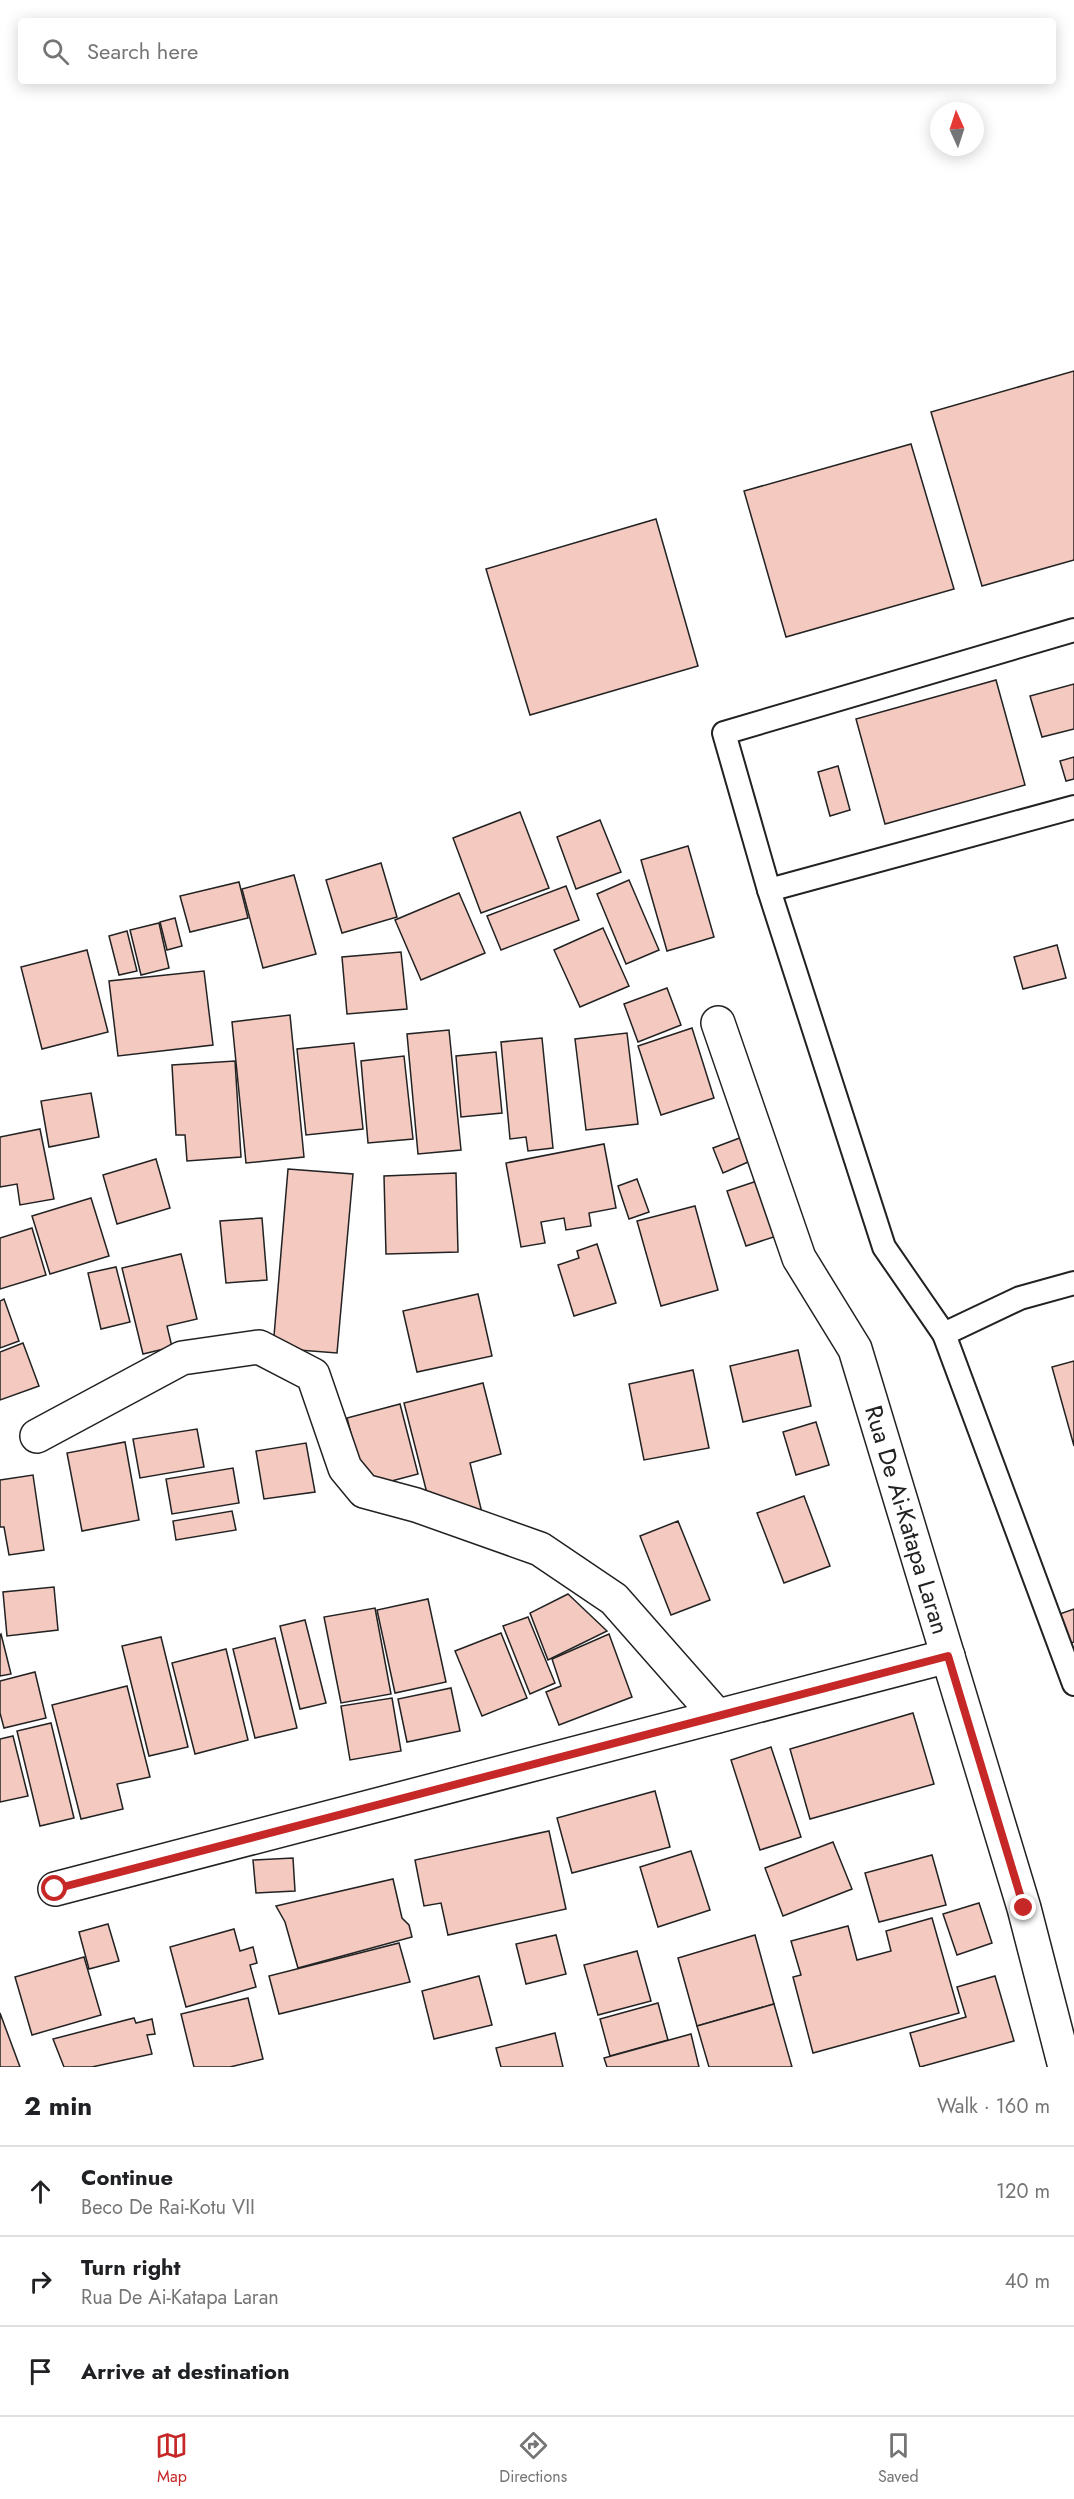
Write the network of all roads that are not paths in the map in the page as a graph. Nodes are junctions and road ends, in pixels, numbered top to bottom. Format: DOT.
graph roads {
  1 [pos="1074,630"];
  2 [pos="1074,807"];
  3 [pos="769,890"];
  4 [pos="718,1023"];
  5 [pos="1074,1283"];
  6 [pos="944,1334"];
  7 [pos="37,1436"];
  8 [pos="948,1656"];
  9 [pos="1074,1684"];
  10 [pos="717,1716"];
  11 [pos="55,1889"];
  12 [pos="1065,2067"];
  1 -- 3 [label="lane"];
  2 -- 3 [label="lane"];
  3 -- 6 [label="lane"];
  4 -- 8 [label="street, Rua De Ai-Katapa Laran"];
  5 -- 6 [label="lane"];
  6 -- 9 [label="lane"];
  7 -- 10 [label="street"];
  8 -- 10 [label="street"];
  8 -- 12 [label="street, Rua De Ai-Katapa Laran"];
  10 -- 11 [label="street"];
}
